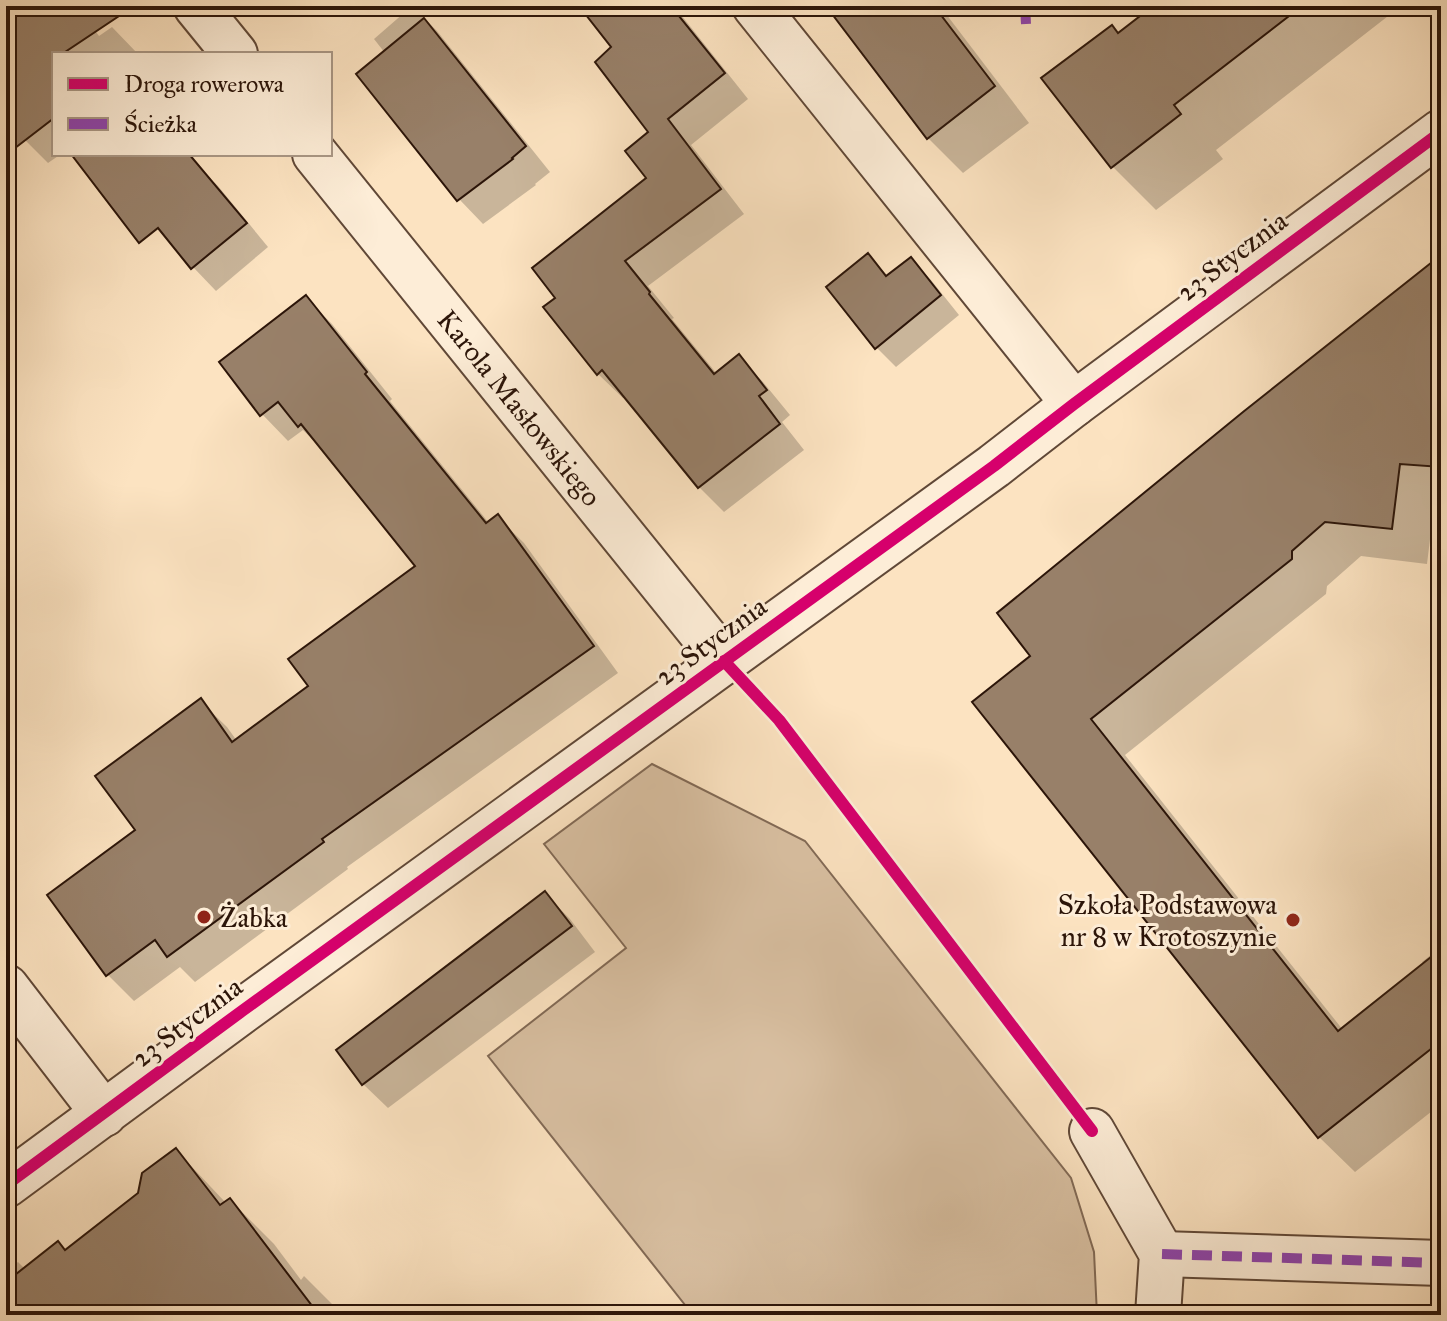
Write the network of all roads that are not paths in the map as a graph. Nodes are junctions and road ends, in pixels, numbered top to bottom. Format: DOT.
graph roads {
  1 [pos="196,6"];
  2 [pos="755,6"];
  3 [pos="233,52"];
  4 [pos="1441,132"];
  5 [pos="317,156"];
  6 [pos="1074,404"];
  7 [pos="724,661"];
  8 [pos="16,1000"];
  9 [pos="104,1114"];
  10 [pos="1092,1131"];
  11 [pos="6,1185"];
  12 [pos="1162,1254"];
  13 [pos="1441,1263"];
  14 [pos="1158,1315"];
  1 -- 3 [label="street"];
  2 -- 6 [label="street"];
  4 -- 6 [label="street, 23 Stycznia"];
  5 -- 7 [label="street, Karola Masłowskiego"];
  6 -- 7 [label="street, 23 Stycznia"];
  7 -- 9 [label="street, 23 Stycznia"];
  8 -- 9 [label="street"];
  9 -- 11 [label="street, 23 Stycznia"];
  10 -- 12 [label="street"];
  12 -- 13 [label="street"];
  12 -- 14 [label="street"];
}
